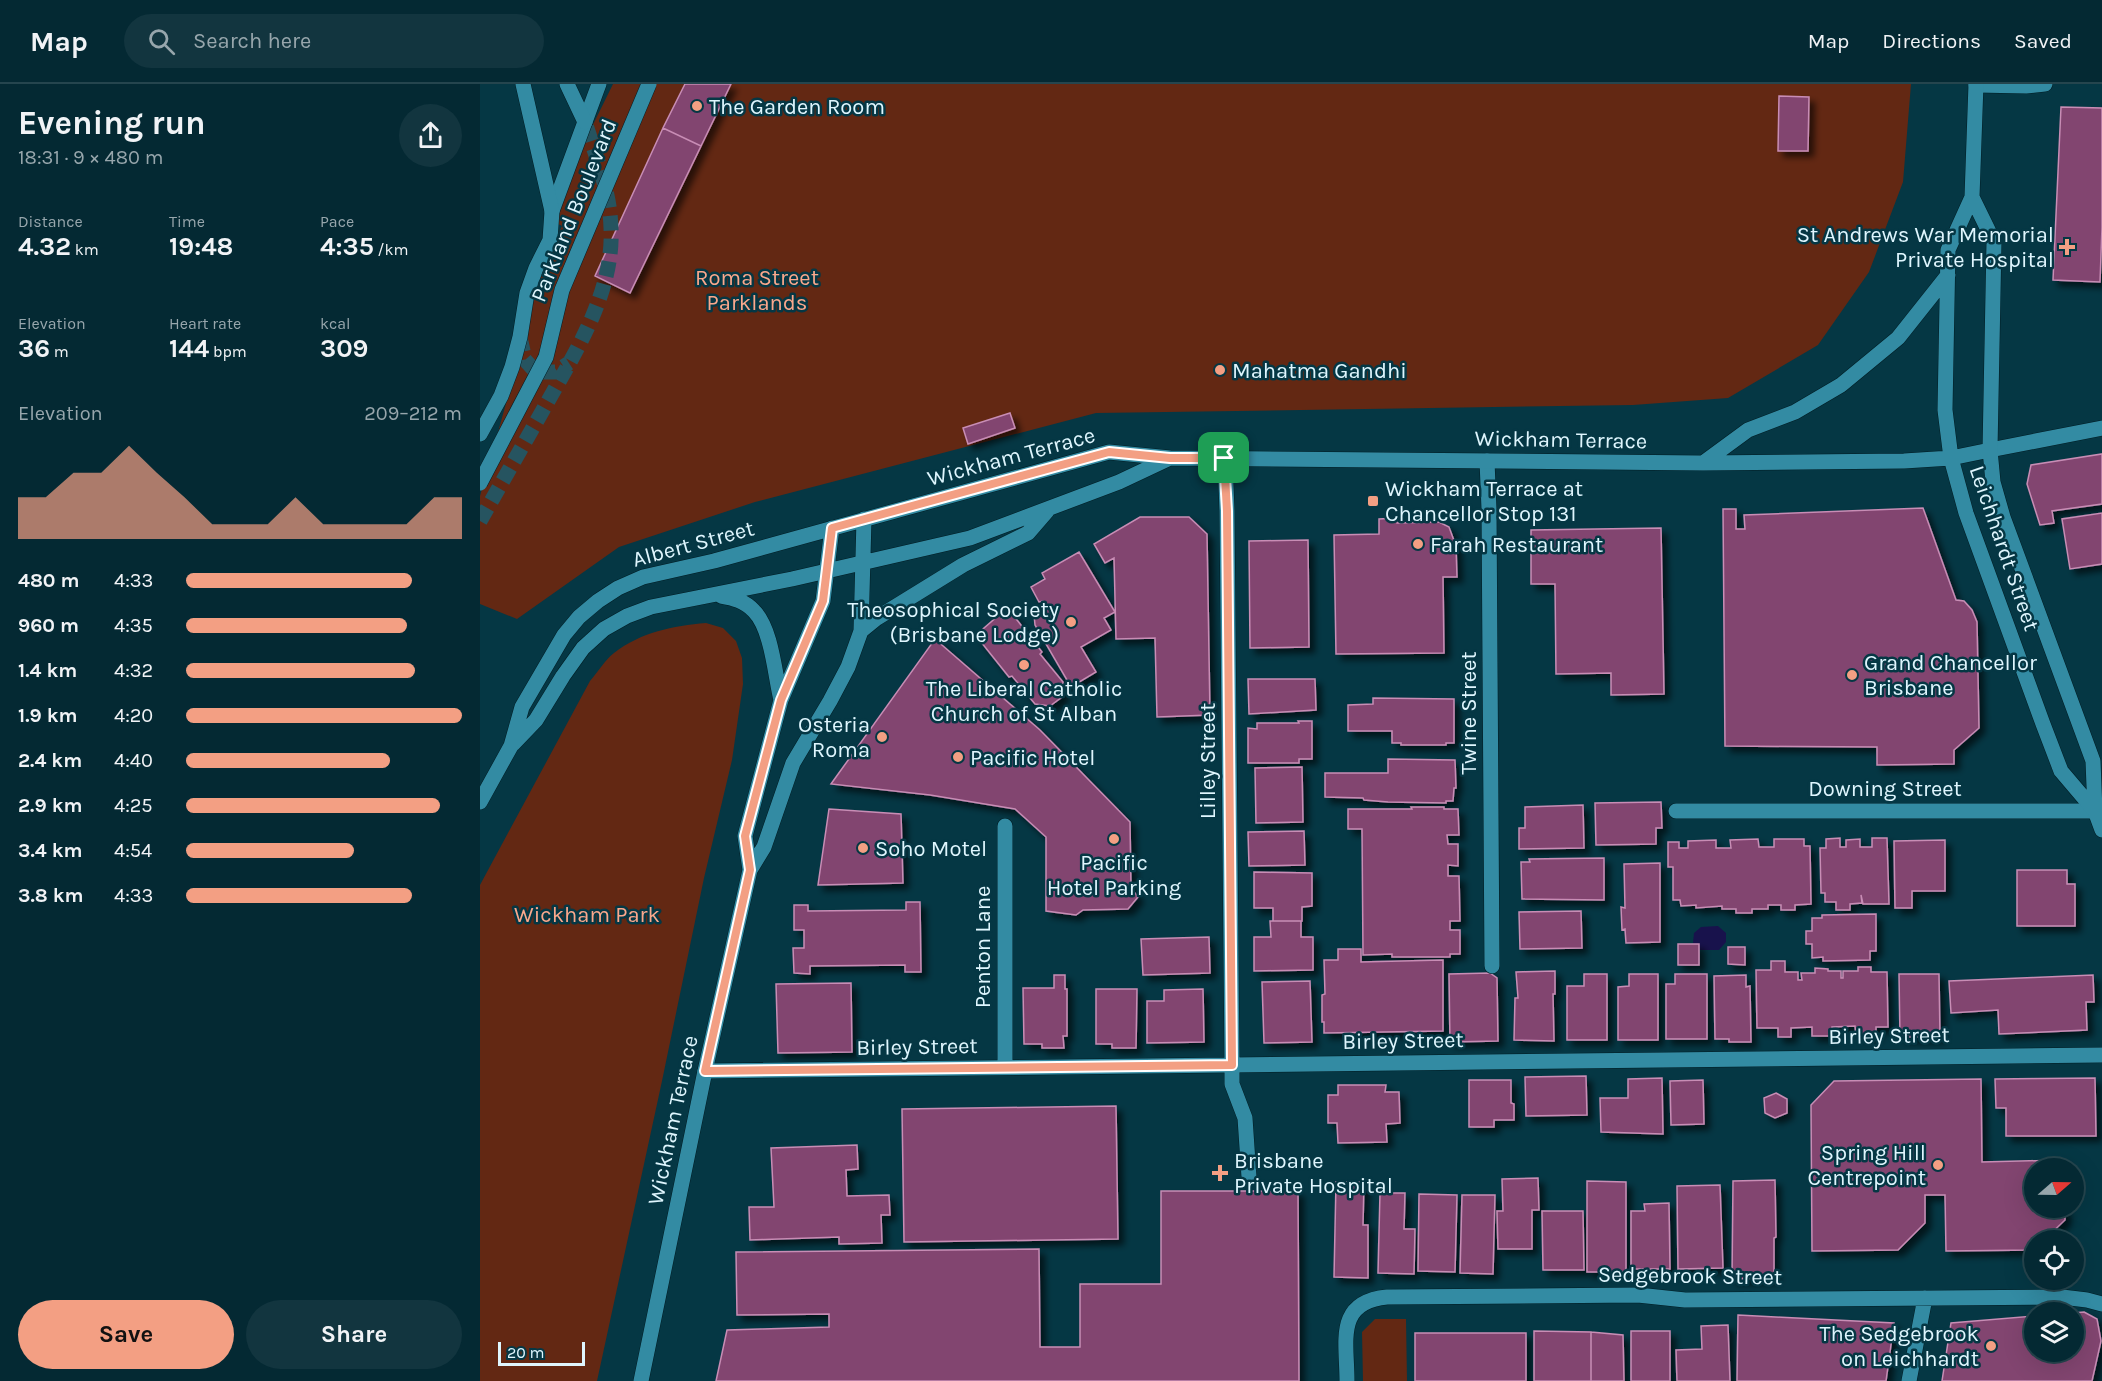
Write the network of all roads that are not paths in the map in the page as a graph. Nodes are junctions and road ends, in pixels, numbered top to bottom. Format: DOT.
graph roads {
  1 [pos="523,84"];
  2 [pos="567,84"];
  3 [pos="600,84"];
  4 [pos="649,84"];
  5 [pos="2045,84"];
  6 [pos="1976,85"];
  7 [pos="585,122"];
  8 [pos="1972,197"];
  9 [pos="552,211"];
  10 [pos="1947,275"];
  11 [pos="2102,428"];
  12 [pos="480,434"];
  13 [pos="1990,450"];
  14 [pos="1170,458"];
  15 [pos="1224,458"];
  16 [pos="1951,458"];
  17 [pos="1487,461"];
  18 [pos="1703,463"];
  19 [pos="480,483"];
  20 [pos="900,509"];
  21 [pos="1049,509"];
  22 [pos="864,519"];
  23 [pos="832,528"];
  24 [pos="863,562"];
  25 [pos="827,571"];
  26 [pos="716,595"];
  27 [pos="861,630"];
  28 [pos="781,700"];
  29 [pos="511,746"];
  30 [pos="480,802"];
  31 [pos="1676,811"];
  32 [pos="2095,811"];
  33 [pos="1005,826"];
  34 [pos="2102,830"];
  35 [pos="750,870"];
  36 [pos="1492,966"];
  37 [pos="2102,1055"];
  38 [pos="1232,1065"];
  39 [pos="1005,1067"];
  40 [pos="705,1071"];
  41 [pos="1248,1177"];
  42 [pos="1925,1298"];
  43 [pos="2102,1304"];
  44 [pos="641,1381"];
  45 [pos="1347,1381"];
  46 [pos="1909,1381"];
  1 -- 9 [label="street"];
  2 -- 7 [label="street"];
  3 -- 7 [label="street"];
  4 -- 19 [label="street, Parkland Boulevard, bridge"];
  5 -- 6 [label="street"];
  6 -- 8 [label="street"];
  7 -- 9 [label="street"];
  8 -- 10 [label="street"];
  8 -- 13 [label="street"];
  9 -- 12 [label="street"];
  10 -- 16 [label="street"];
  10 -- 18 [label="street"];
  11 -- 13 [label="street, Wickham Terrace"];
  13 -- 16 [label="street, Wickham Terrace"];
  13 -- 32 [label="street, Leichhardt Street"];
  14 -- 15 [label="street, Wickham Terrace"];
  14 -- 20 [label="street, Wickham Terrace"];
  14 -- 21 [label="street, Wickham Terrace"];
  15 -- 17 [label="street, Wickham Terrace"];
  15 -- 38 [label="street, Lilley Street"];
  16 -- 18 [label="street, Wickham Terrace"];
  16 -- 32 [label="street, Leichhardt Street"];
  17 -- 18 [label="street, Wickham Terrace"];
  17 -- 36 [label="street, Twine Street"];
  20 -- 22 [label="street, Albert Street"];
  21 -- 24 [label="street, Wickham Terrace"];
  21 -- 27 [label="street"];
  22 -- 23 [label="street, Albert Street"];
  22 -- 24 [label="street, Wickham Terrace"];
  23 -- 25 [label="street, Wickham Terrace"];
  23 -- 29 [label="street, Albert Street"];
  24 -- 25 [label="street, Wickham Terrace"];
  24 -- 27 [label="street, Wickham Terrace"];
  25 -- 26 [label="street, Albert Street"];
  25 -- 28 [label="street, Wickham Terrace"];
  26 -- 28 [label="street"];
  26 -- 29 [label="street, Albert Street"];
  27 -- 35 [label="street, Wickham Terrace"];
  28 -- 35 [label="street, Wickham Terrace"];
  29 -- 30 [label="street, Albert Street"];
  31 -- 32 [label="street, Downing Street"];
  32 -- 34 [label="street, Leichhardt Street"];
  33 -- 39 [label="street, Penton Lane"];
  35 -- 40 [label="street, Wickham Terrace"];
  37 -- 38 [label="street, Birley Street"];
  38 -- 39 [label="street, Birley Street"];
  38 -- 41 [label="street, Lilley Street"];
  39 -- 40 [label="street, Birley Street"];
  40 -- 44 [label="street, Wickham Terrace"];
  42 -- 43 [label="street, Sedgebrook Street"];
  42 -- 45 [label="street, Sedgebrook Street"];
  42 -- 46 [label="street"];
}
